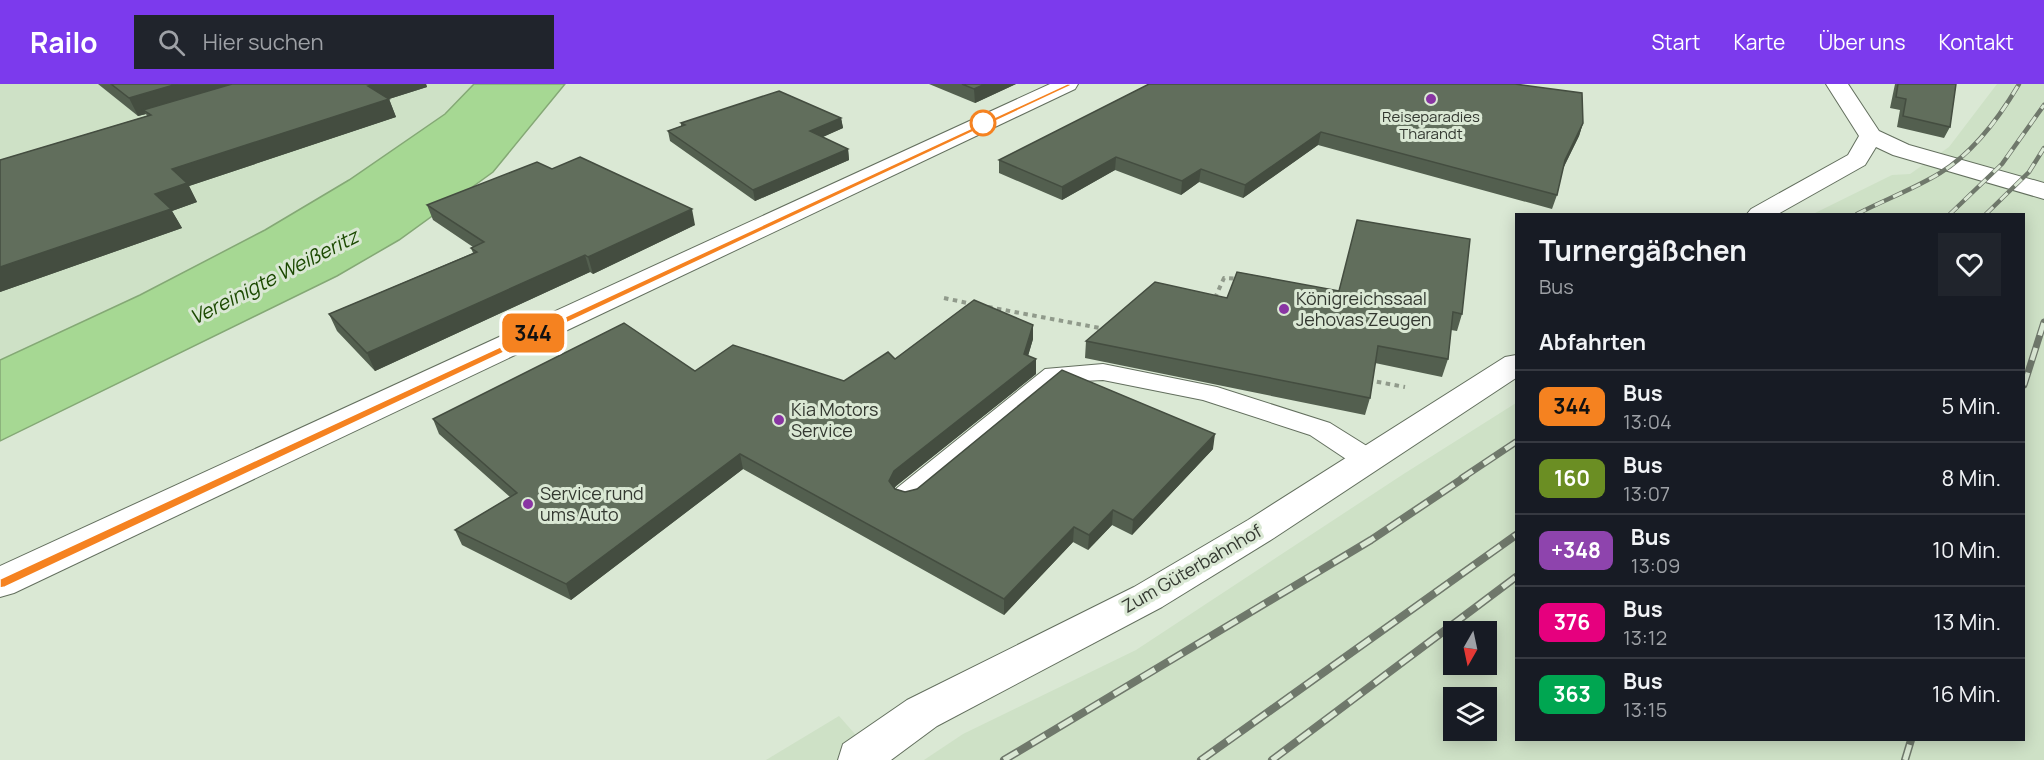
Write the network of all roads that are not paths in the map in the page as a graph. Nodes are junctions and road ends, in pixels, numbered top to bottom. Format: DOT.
graph roads {
  1 [pos="1067,84"];
  2 [pos="1837,84"];
  3 [pos="1871,135"];
  4 [pos="2044,191"];
  5 [pos="1762,213"];
  6 [pos="1515,365"];
  7 [pos="1368,460"];
  8 [pos="907,495"];
  9 [pos="0,583"];
  10 [pos="858,759"];
  1 -- 9 [label="street"];
  2 -- 3 [label="street"];
  3 -- 4 [label="street"];
  3 -- 5 [label="street"];
  6 -- 7 [label="street, Zum Güterbahnhof"];
  7 -- 8 [label="lane"];
  7 -- 10 [label="street, Zum Güterbahnhof"];
}
